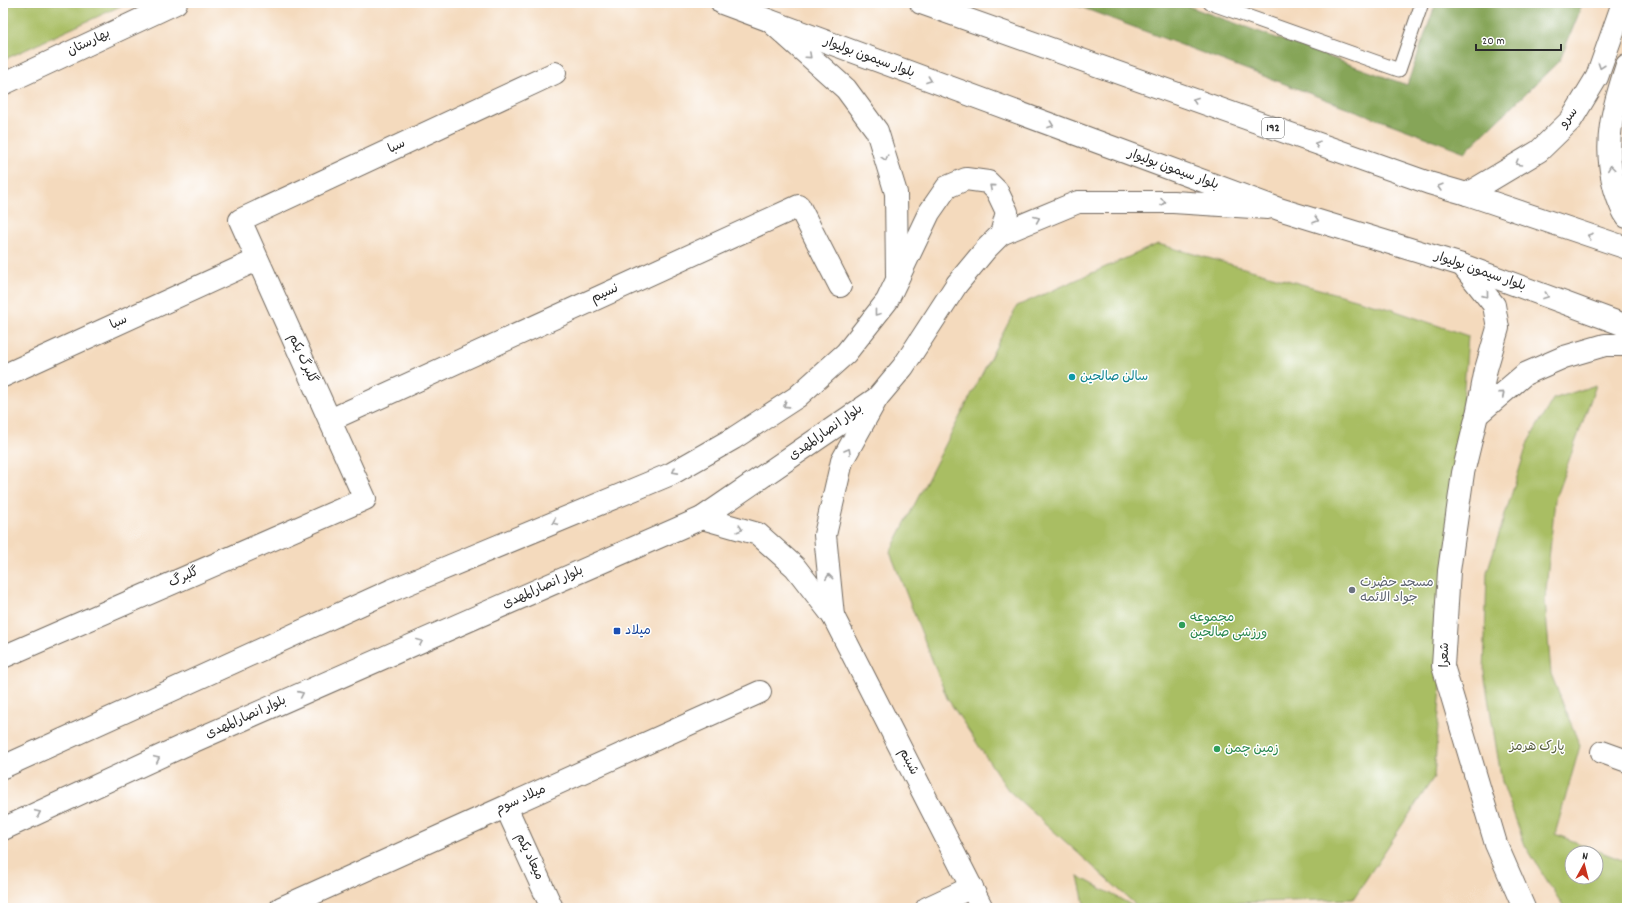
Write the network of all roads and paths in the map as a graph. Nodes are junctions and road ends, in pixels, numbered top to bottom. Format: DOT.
graph roads {
  1 [pos="176,3"];
  2 [pos="722,3"];
  3 [pos="921,3"];
  4 [pos="1210,3"];
  5 [pos="1422,3"];
  6 [pos="1622,3"];
  7 [pos="770,21"];
  8 [pos="1627,65"];
  9 [pos="554,73"];
  10 [pos="3,84"];
  11 [pos="1467,194"];
  12 [pos="1279,209"];
  13 [pos="1627,218"];
  14 [pos="240,220"];
  15 [pos="1001,234"];
  16 [pos="1627,248"];
  17 [pos="258,260"];
  18 [pos="1462,265"];
  19 [pos="897,280"];
  20 [pos="840,286"];
  21 [pos="1627,326"];
  22 [pos="1627,345"];
  23 [pos="3,376"];
  24 [pos="877,398"];
  25 [pos="1477,415"];
  26 [pos="330,420"];
  27 [pos="365,498"];
  28 [pos="702,518"];
  29 [pos="833,616"];
  30 [pos="3,657"];
  31 [pos="760,692"];
  32 [pos="1602,752"];
  33 [pos="1627,761"];
  34 [pos="3,767"];
  35 [pos="506,807"];
  36 [pos="3,829"];
  37 [pos="972,887"];
  38 [pos="281,908"];
  39 [pos="552,908"];
  40 [pos="927,908"];
  41 [pos="982,908"];
  42 [pos="1524,908"];
  1 -- 10 [label="street, بهارستان"];
  2 -- 7 [label="street, بلوار سیمون بولیوار"];
  11 -- 3 [label="street, 192, one-way"];
  4 -- 5 [label="lane"];
  6 -- 11 [label="street, سرو, one-way"];
  7 -- 12 [label="street, بلوار سیمون بولیوار, one-way"];
  7 -- 19 [label="street, one-way"];
  13 -- 8 [label="street, one-way"];
  9 -- 14 [label="street, سبا"];
  16 -- 11 [label="street, 192, one-way"];
  15 -- 12 [label="street, one-way"];
  12 -- 18 [label="street, بلوار سیمون بولیوار, one-way"];
  14 -- 17 [label="street, گلبرگ یکم"];
  15 -- 19 [label="street, one-way"];
  15 -- 24 [label="street, بلوار انصارالمهدی"];
  17 -- 23 [label="street, سبا"];
  17 -- 26 [label="street, گلبرگ یکم"];
  18 -- 21 [label="street, بلوار سیمون بولیوار, one-way"];
  18 -- 25 [label="street, شعرا, one-way"];
  19 -- 34 [label="street, one-way"];
  20 -- 26 [label="street, نسیم"];
  25 -- 22 [label="street, one-way"];
  24 -- 28 [label="street, بلوار انصارالمهدی"];
  29 -- 24 [label="street, one-way"];
  25 -- 42 [label="street, شعرا"];
  26 -- 27 [label="street, گلبرگ یکم"];
  27 -- 30 [label="street, گلبرگ"];
  28 -- 29 [label="street, one-way"];
  36 -- 28 [label="street, بلوار انصارالمهدی, one-way"];
  29 -- 37 [label="street, شبنم"];
  31 -- 35 [label="street, میلاد سوم"];
  32 -- 33 [label="street"];
  35 -- 38 [label="street, میلاد سوم"];
  35 -- 39 [label="street, میعاد یکم"];
  37 -- 40 [label="street"];
  37 -- 41 [label="street, شبنم"];
}
